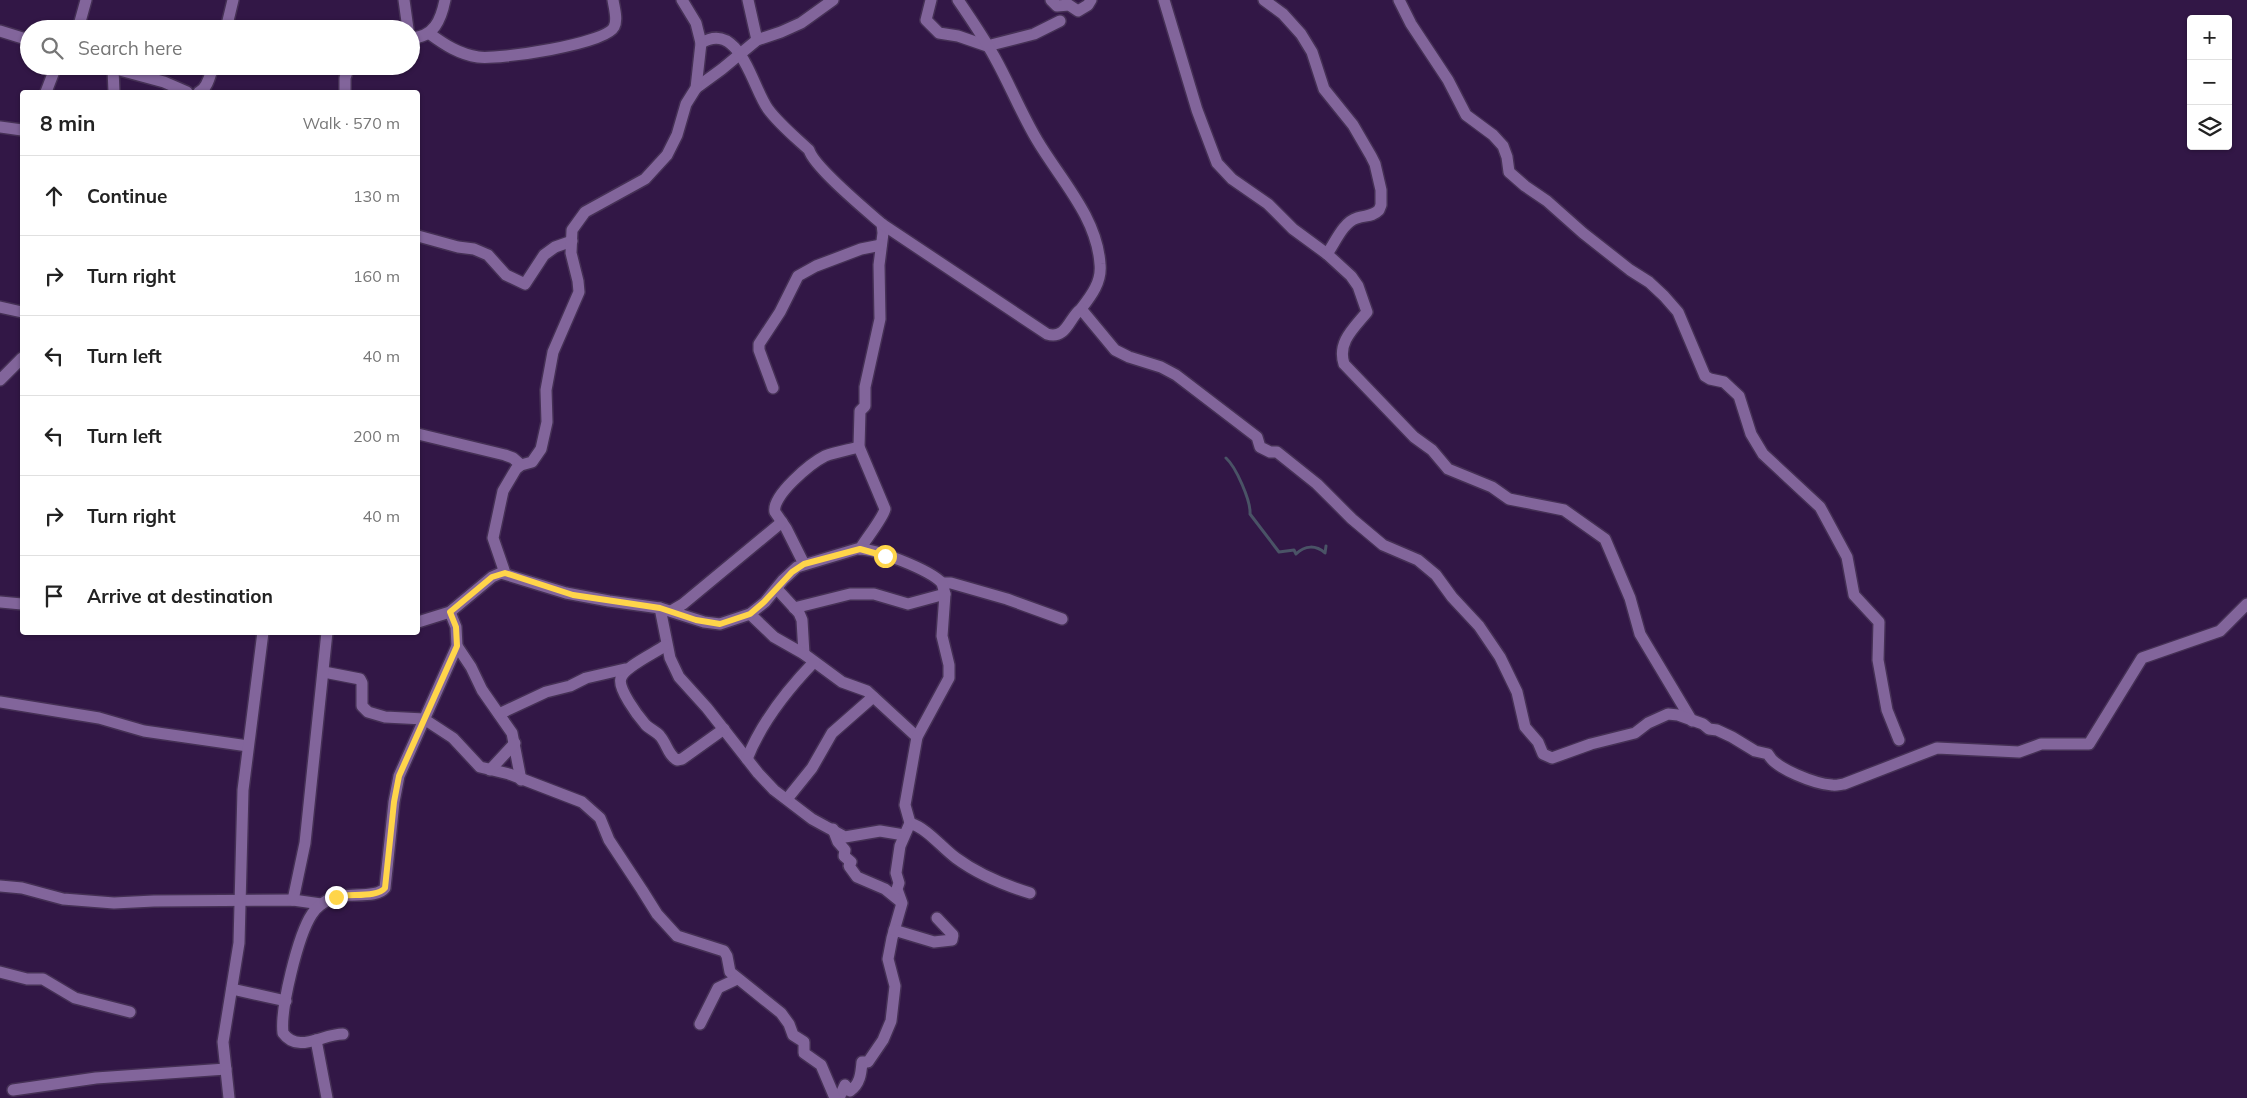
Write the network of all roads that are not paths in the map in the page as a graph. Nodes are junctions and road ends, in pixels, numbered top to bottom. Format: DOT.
graph roads {
  1 [pos="86,0"];
  2 [pos="233,0"];
  3 [pos="404,0"];
  4 [pos="445,0"];
  5 [pos="613,0"];
  6 [pos="682,0"];
  7 [pos="748,0"];
  8 [pos="833,0"];
  9 [pos="931,0"];
  10 [pos="958,0"];
  11 [pos="1051,0"];
  12 [pos="1091,0"];
  13 [pos="1164,0"];
  14 [pos="1264,0"];
  15 [pos="1399,0"];
  16 [pos="80,20"];
  17 [pos="228,20"];
  18 [pos="407,20"];
  19 [pos="1060,21"];
  20 [pos="0,31"];
  21 [pos="430,34"];
  22 [pos="420,36"];
  23 [pos="20,37"];
  24 [pos="757,40"];
  25 [pos="701,43"];
  26 [pos="987,46"];
  27 [pos="740,54"];
  28 [pos="53,75"];
  29 [pos="110,75"];
  30 [pos="136,75"];
  31 [pos="210,75"];
  32 [pos="346,75"];
  33 [pos="696,88"];
  34 [pos="47,90"];
  35 [pos="114,90"];
  36 [pos="182,90"];
  37 [pos="203,90"];
  38 [pos="345,90"];
  39 [pos="0,127"];
  40 [pos="20,130"];
  41 [pos="882,224"];
  42 [pos="420,237"];
  43 [pos="572,241"];
  44 [pos="882,244"];
  45 [pos="1327,254"];
  46 [pos="0,307"];
  47 [pos="1081,309"];
  48 [pos="20,312"];
  49 [pos="20,360"];
  50 [pos="0,380"];
  51 [pos="773,388"];
  52 [pos="420,434"];
  53 [pos="859,448"];
  54 [pos="521,464"];
  55 [pos="782,522"];
  56 [pos="860,549"];
  57 [pos="804,564"];
  58 [pos="505,573"];
  59 [pos="944,588"];
  60 [pos="777,589"];
  61 [pos="0,602"];
  62 [pos="20,604"];
  63 [pos="2247,604"];
  64 [pos="794,608"];
  65 [pos="666,609"];
  66 [pos="450,612"];
  67 [pos="750,614"];
  68 [pos="1062,619"];
  69 [pos="420,621"];
  70 [pos="263,635"];
  71 [pos="327,635"];
  72 [pos="666,645"];
  73 [pos="457,646"];
  74 [pos="804,654"];
  75 [pos="814,662"];
  76 [pos="626,669"];
  77 [pos="324,672"];
  78 [pos="611,672"];
  79 [pos="620,683"];
  80 [pos="873,697"];
  81 [pos="0,702"];
  82 [pos="499,714"];
  83 [pos="424,719"];
  84 [pos="1692,721"];
  85 [pos="724,729"];
  86 [pos="917,737"];
  87 [pos="1899,740"];
  88 [pos="515,743"];
  89 [pos="248,746"];
  90 [pos="747,759"];
  91 [pos="490,770"];
  92 [pos="521,780"];
  93 [pos="787,799"];
  94 [pos="910,823"];
  95 [pos="833,829"];
  96 [pos="904,835"];
  97 [pos="0,886"];
  98 [pos="1030,893"];
  99 [pos="293,900"];
  100 [pos="242,901"];
  101 [pos="902,903"];
  102 [pos="321,904"];
  103 [pos="937,918"];
  104 [pos="894,930"];
  105 [pos="0,972"];
  106 [pos="737,979"];
  107 [pos="232,989"];
  108 [pos="286,1001"];
  109 [pos="130,1012"];
  110 [pos="700,1024"];
  111 [pos="343,1034"];
  112 [pos="316,1040"];
  113 [pos="226,1069"];
  114 [pos="13,1090"];
  115 [pos="229,1098"];
  116 [pos="327,1098"];
  117 [pos="835,1098"];
  118 [pos="840,1098"];
  1 -- 16 [label="street"];
  2 -- 17 [label="street"];
  3 -- 18 [label="street"];
  4 -- 21 [label="street"];
  5 -- 21 [label="street"];
  6 -- 25 [label="street"];
  7 -- 24 [label="street"];
  8 -- 24 [label="street"];
  9 -- 26 [label="street"];
  10 -- 26 [label="street"];
  11 -- 12 [label="street"];
  13 -- 45 [label="street"];
  14 -- 45 [label="street"];
  15 -- 87 [label="street"];
  19 -- 26 [label="street"];
  20 -- 23 [label="street"];
  21 -- 22 [label="street"];
  24 -- 27 [label="street"];
  25 -- 27 [label="street"];
  25 -- 33 [label="street"];
  26 -- 47 [label="street"];
  27 -- 33 [label="street"];
  27 -- 41 [label="street"];
  28 -- 34 [label="street"];
  29 -- 35 [label="street"];
  30 -- 36 [label="street"];
  31 -- 37 [label="street"];
  32 -- 38 [label="street"];
  33 -- 43 [label="street"];
  39 -- 40 [label="street"];
  41 -- 44 [label="street"];
  41 -- 47 [label="street"];
  42 -- 43 [label="street"];
  43 -- 54 [label="street"];
  44 -- 51 [label="street"];
  44 -- 53 [label="street"];
  45 -- 84 [label="street"];
  46 -- 48 [label="street"];
  47 -- 84 [label="street"];
  49 -- 50 [label="street"];
  52 -- 54 [label="street"];
  53 -- 55 [label="street"];
  53 -- 56 [label="street"];
  54 -- 58 [label="street"];
  55 -- 57 [label="street"];
  55 -- 65 [label="street"];
  56 -- 57 [label="street"];
  56 -- 59 [label="street"];
  57 -- 60 [label="street"];
  58 -- 65 [label="street"];
  58 -- 66 [label="street"];
  59 -- 64 [label="street"];
  59 -- 68 [label="street"];
  59 -- 86 [label="street"];
  60 -- 64 [label="street"];
  60 -- 67 [label="street"];
  61 -- 62 [label="street"];
  63 -- 84 [label="street"];
  64 -- 74 [label="street"];
  65 -- 67 [label="street"];
  65 -- 72 [label="street"];
  66 -- 69 [label="street"];
  66 -- 73 [label="street"];
  67 -- 74 [label="street"];
  70 -- 89 [label="street"];
  71 -- 77 [label="street"];
  72 -- 76 [label="street"];
  72 -- 85 [label="street"];
  73 -- 82 [label="street"];
  73 -- 83 [label="street"];
  74 -- 75 [label="street"];
  75 -- 80 [label="street"];
  75 -- 90 [label="street"];
  76 -- 78 [label="street"];
  76 -- 79 [label="street"];
  77 -- 83 [label="street"];
  77 -- 99 [label="street"];
  78 -- 79 [label="street"];
  78 -- 82 [label="street"];
  79 -- 85 [label="street"];
  80 -- 86 [label="street"];
  80 -- 93 [label="street"];
  81 -- 89 [label="street"];
  82 -- 88 [label="street"];
  83 -- 91 [label="street"];
  83 -- 102 [label="street"];
  85 -- 90 [label="street"];
  86 -- 94 [label="street"];
  88 -- 91 [label="street"];
  88 -- 92 [label="street"];
  89 -- 100 [label="street"];
  90 -- 93 [label="street"];
  91 -- 92 [label="street"];
  92 -- 106 [label="street"];
  93 -- 95 [label="street"];
  94 -- 96 [label="street"];
  94 -- 98 [label="street"];
  95 -- 96 [label="street"];
  95 -- 101 [label="street"];
  96 -- 101 [label="street"];
  97 -- 100 [label="street"];
  99 -- 100 [label="street"];
  99 -- 102 [label="street"];
  100 -- 107 [label="street"];
  101 -- 104 [label="street"];
  102 -- 108 [label="street"];
  103 -- 104 [label="street"];
  104 -- 118 [label="street"];
  105 -- 109 [label="street"];
  106 -- 110 [label="street"];
  106 -- 117 [label="street"];
  107 -- 108 [label="street"];
  107 -- 113 [label="street"];
  108 -- 112 [label="street"];
  111 -- 112 [label="street"];
  112 -- 116 [label="street"];
  113 -- 114 [label="street"];
  113 -- 115 [label="street"];
}
